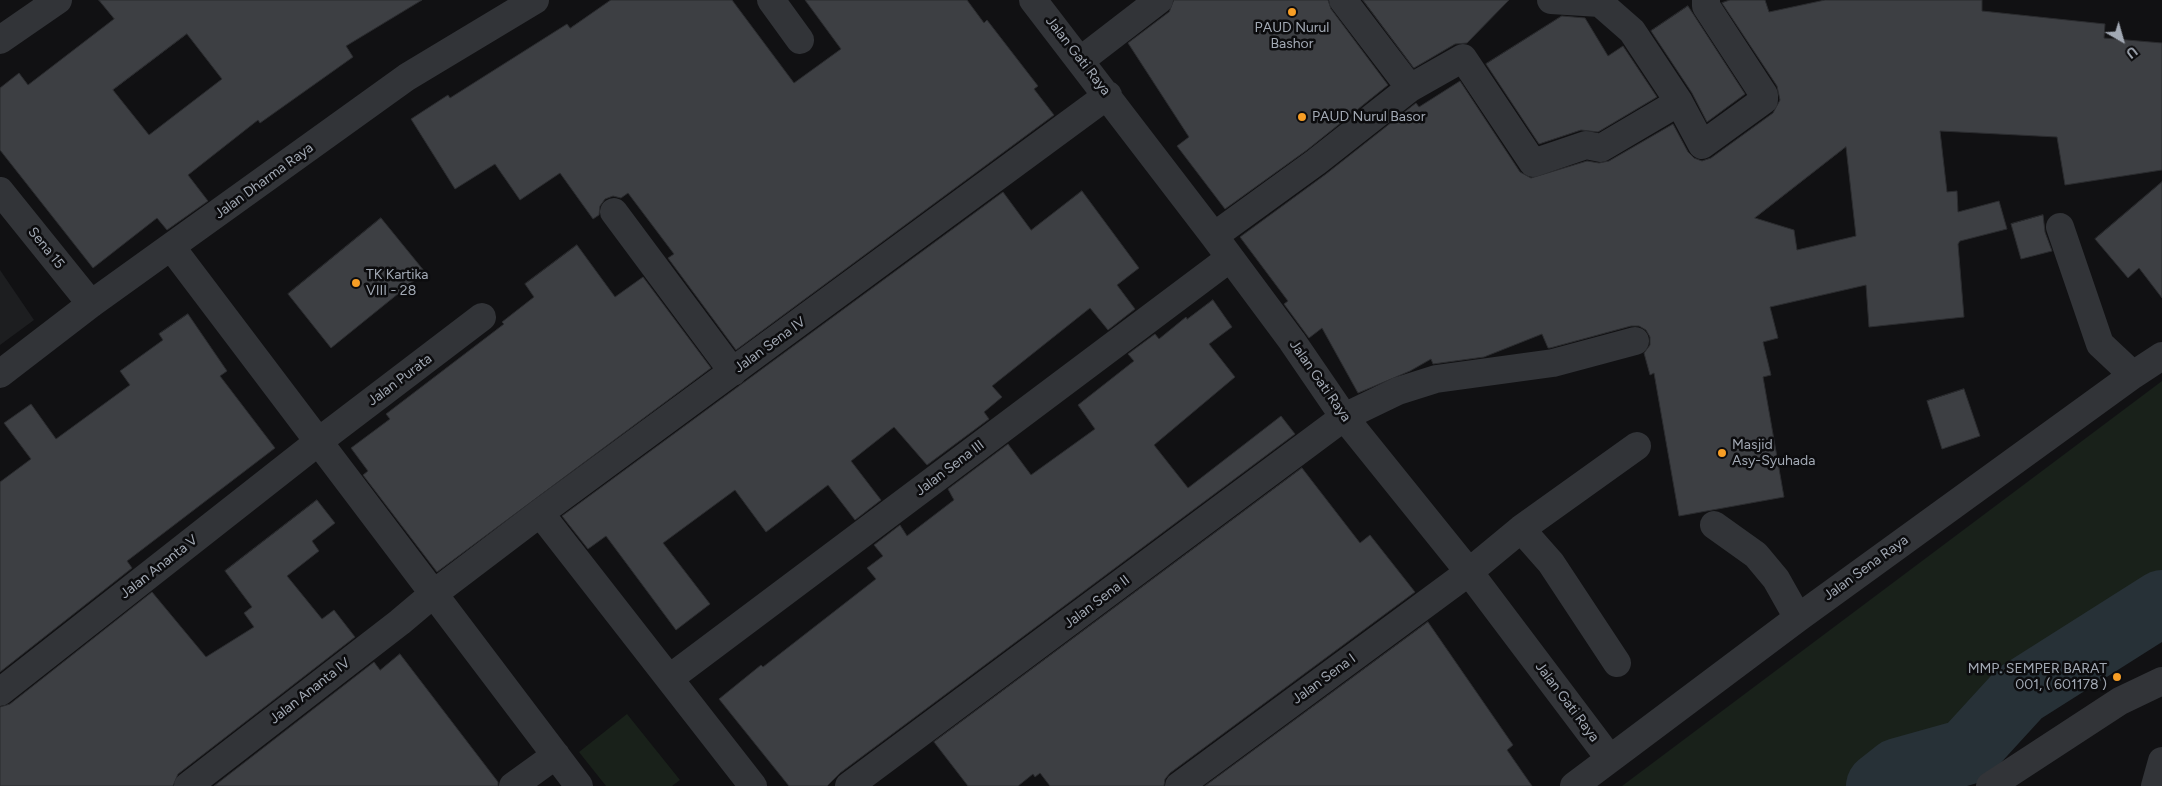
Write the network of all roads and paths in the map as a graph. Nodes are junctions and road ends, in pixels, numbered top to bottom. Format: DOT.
graph roads {
  1 [pos="58,0"];
  2 [pos="535,0"];
  3 [pos="770,0"];
  4 [pos="1034,0"];
  5 [pos="1159,0"];
  6 [pos="1343,0"];
  7 [pos="1551,0"];
  8 [pos="1706,0"];
  9 [pos="0,40"];
  10 [pos="800,40"];
  11 [pos="1081,60"];
  12 [pos="1410,88"];
  13 [pos="1108,95"];
  14 [pos="1679,102"];
  15 [pos="0,191"];
  16 [pos="614,212"];
  17 [pos="2060,227"];
  18 [pos="1214,236"];
  19 [pos="172,248"];
  20 [pos="1230,258"];
  21 [pos="91,304"];
  22 [pos="482,317"];
  23 [pos="1635,341"];
  24 [pos="2162,356"];
  25 [pos="733,372"];
  26 [pos="0,374"];
  27 [pos="2133,374"];
  28 [pos="1344,417"];
  29 [pos="318,442"];
  30 [pos="1637,446"];
  31 [pos="540,514"];
  32 [pos="1714,524"];
  33 [pos="1521,529"];
  34 [pos="1469,572"];
  35 [pos="432,595"];
  36 [pos="1798,618"];
  37 [pos="1617,663"];
  38 [pos="670,678"];
  39 [pos="2162,681"];
  40 [pos="0,692"];
  41 [pos="556,755"];
  42 [pos="1610,759"];
  43 [pos="2162,761"];
  44 [pos="188,786"];
  45 [pos="512,786"];
  46 [pos="579,786"];
  47 [pos="753,786"];
  48 [pos="849,786"];
  49 [pos="1180,786"];
  50 [pos="1574,786"];
  51 [pos="1990,786"];
  52 [pos="2155,786"];
  1 -- 9 [label="street"];
  2 -- 19 [label="street, Jalan Dharma Raya"];
  3 -- 10 [label="street"];
  4 -- 11 [label="street, Jalan Gati Raya"];
  5 -- 11 [label="street"];
  6 -- 12 [label="street"];
  7 -- 14 [label="street"];
  8 -- 14 [label="street"];
  11 -- 13 [label="street, Jalan Gati Raya"];
  12 -- 14 [label="street"];
  12 -- 18 [label="street"];
  13 -- 18 [label="street, Jalan Gati Raya"];
  13 -- 25 [label="street, Jalan Sena IV"];
  15 -- 21 [label="street, Sena 15"];
  16 -- 25 [label="street"];
  17 -- 27 [label="street"];
  18 -- 20 [label="street, Jalan Gati Raya"];
  19 -- 21 [label="street, Jalan Dharma Raya"];
  19 -- 29 [label="street"];
  20 -- 28 [label="street, Jalan Gati Raya"];
  20 -- 38 [label="street, Jalan Sena III"];
  21 -- 26 [label="street, Jalan Dharma Raya"];
  22 -- 29 [label="street, Jalan Purata"];
  23 -- 28 [label="street, Jalan Sena II"];
  24 -- 27 [label="street, Jalan Sena Raya"];
  25 -- 31 [label="street, Jalan Sena IV"];
  27 -- 36 [label="street, Jalan Sena Raya"];
  28 -- 34 [label="street, Jalan Gati Raya"];
  28 -- 48 [label="street, Jalan Sena II"];
  29 -- 35 [label="street"];
  29 -- 40 [label="street, Jalan Ananta V"];
  30 -- 33 [label="street, Jalan Sena I"];
  31 -- 35 [label="street, Jalan Sena IV"];
  31 -- 38 [label="street"];
  32 -- 36 [label="street"];
  33 -- 34 [label="street, Jalan Sena I"];
  33 -- 37 [label="street"];
  34 -- 42 [label="street, Jalan Gati Raya"];
  34 -- 49 [label="street, Jalan Sena I"];
  35 -- 41 [label="street"];
  35 -- 44 [label="street, Jalan Ananta IV"];
  36 -- 42 [label="street, Jalan Sena Raya"];
  38 -- 47 [label="street"];
  39 -- 51 [label="street"];
  41 -- 45 [label="street"];
  41 -- 46 [label="street"];
  42 -- 50 [label="street, Jalan Sena Raya"];
  43 -- 52 [label="street"];
}
